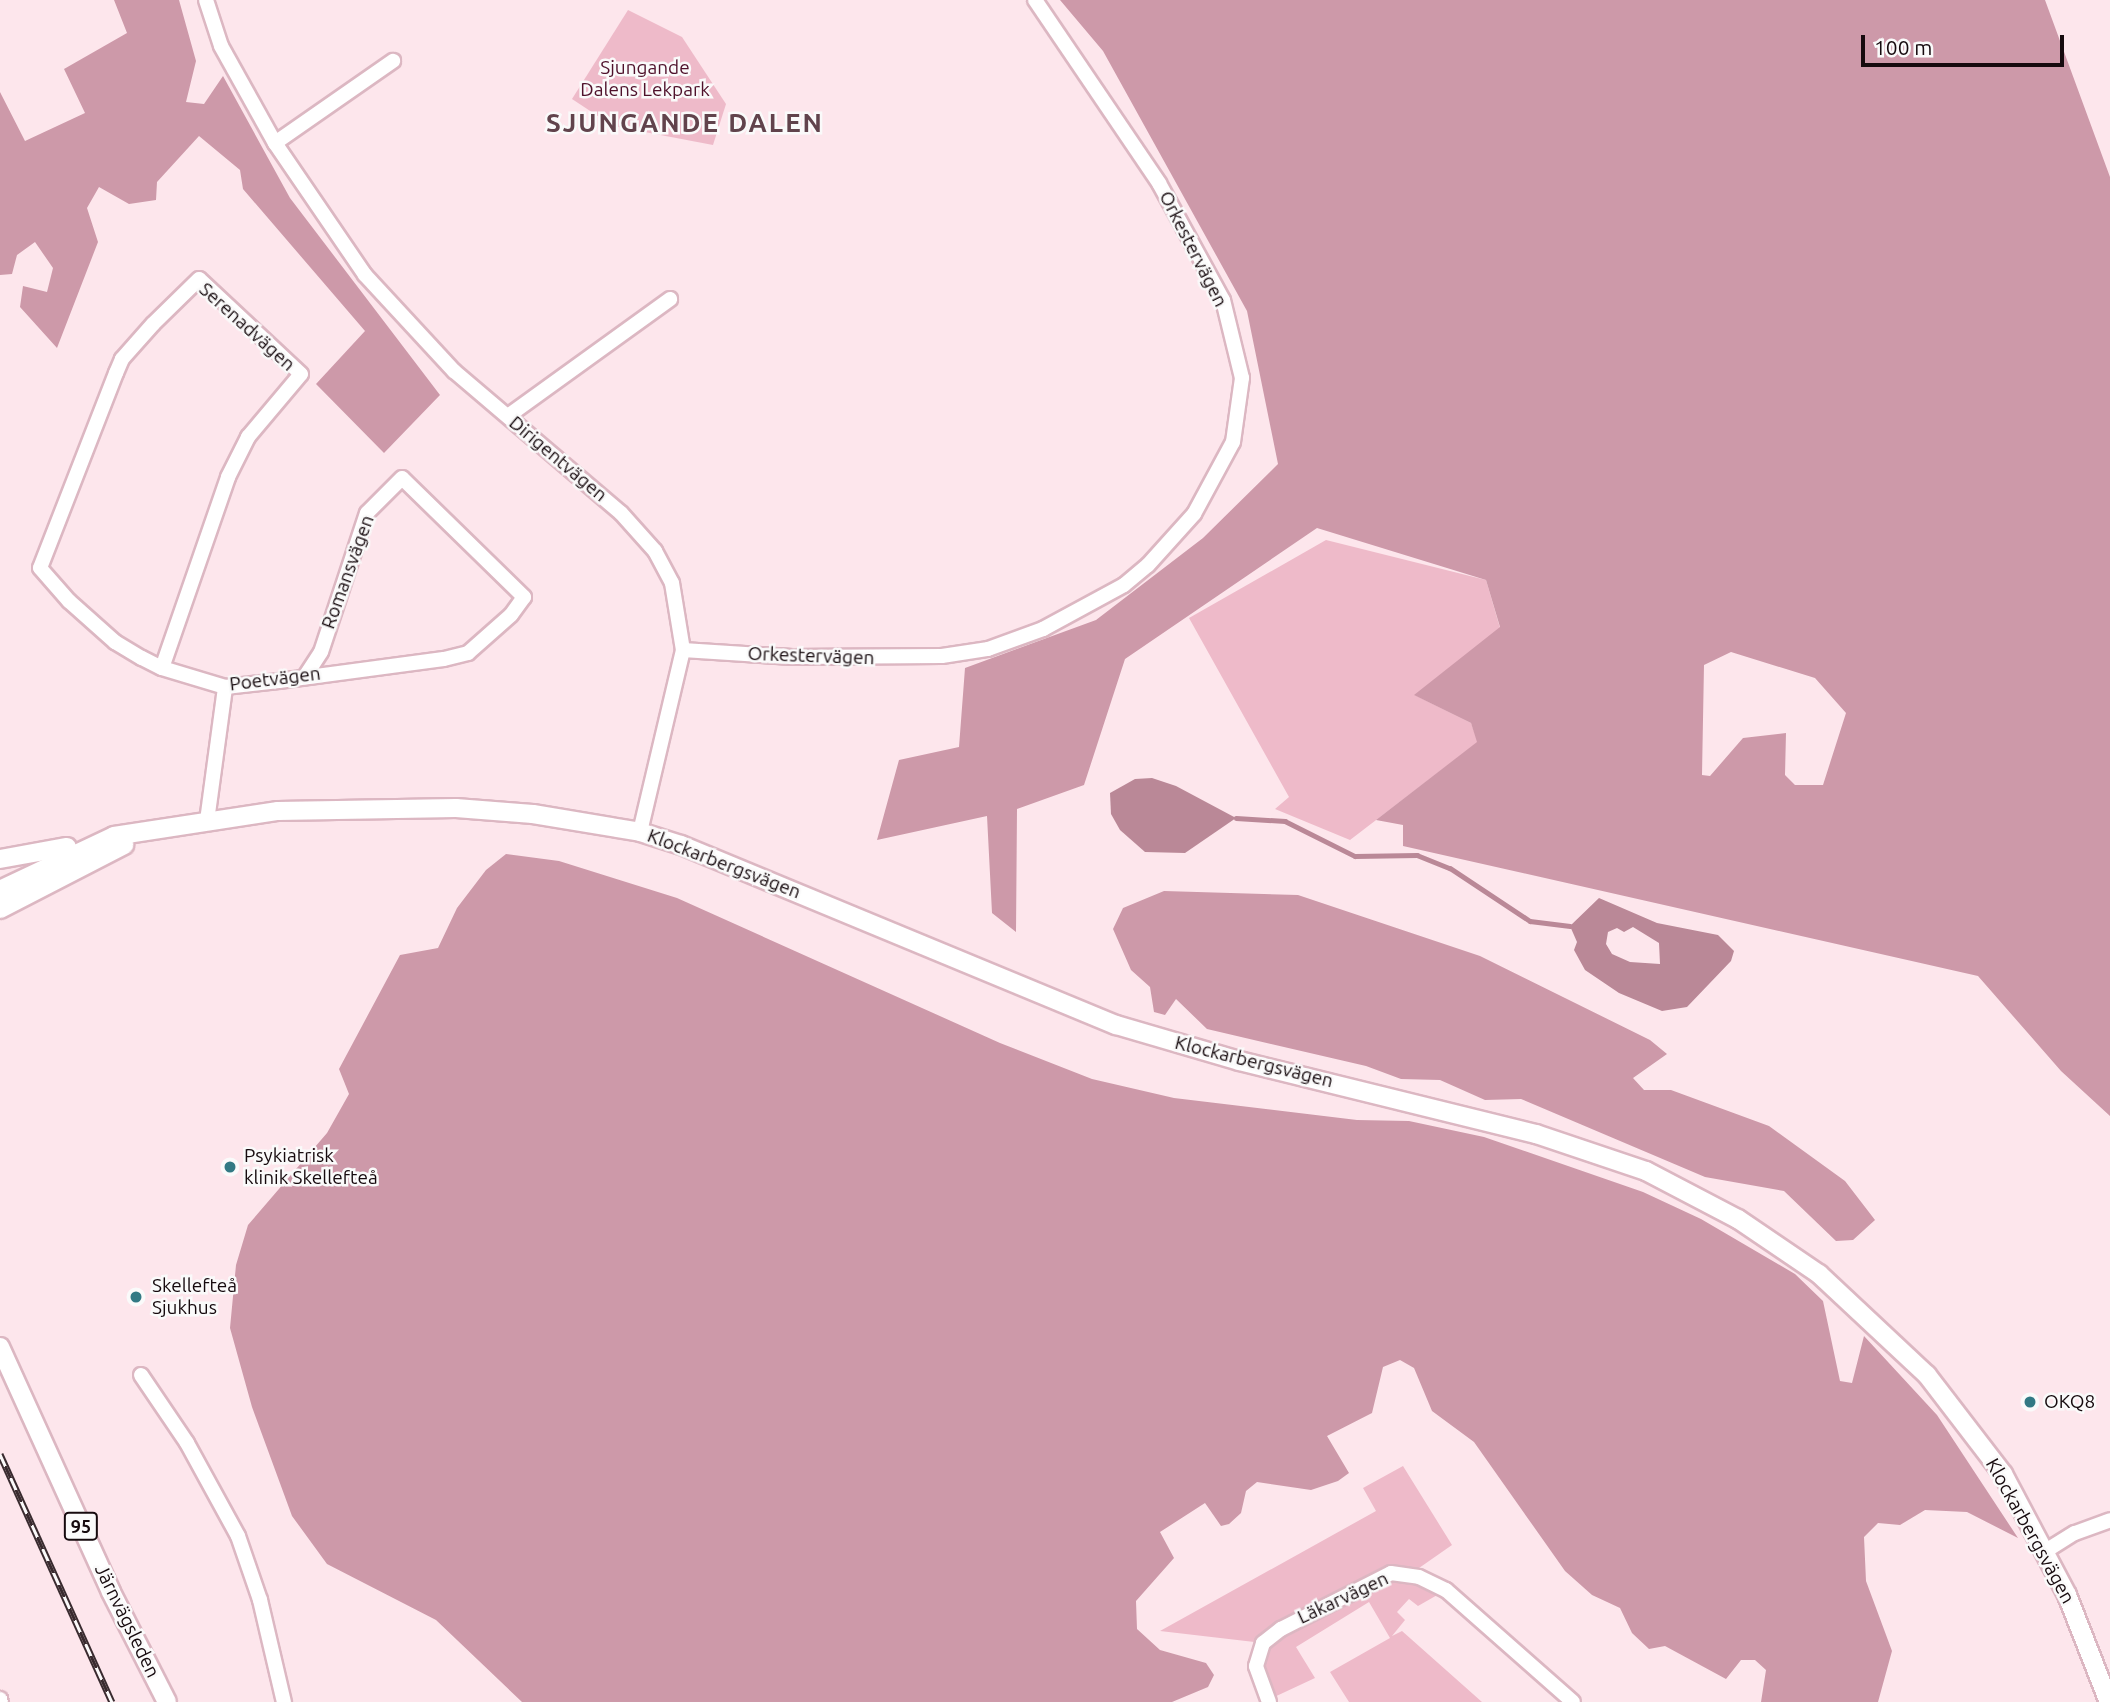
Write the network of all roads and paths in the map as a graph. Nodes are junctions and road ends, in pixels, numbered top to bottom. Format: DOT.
graph roads {
  1 [pos="206,0"];
  2 [pos="1035,0"];
  3 [pos="393,61"];
  4 [pos="275,144"];
  5 [pos="670,299"];
  6 [pos="508,416"];
  7 [pos="40,568"];
  8 [pos="524,597"];
  9 [pos="683,650"];
  10 [pos="162,668"];
  11 [pos="305,677"];
  12 [pos="225,687"];
  13 [pos="207,821"];
  14 [pos="167,828"];
  15 [pos="640,832"];
  16 [pos="114,836"];
  17 [pos="0,859"];
  18 [pos="0,890"];
  19 [pos="0,909"];
  20 [pos="0,1347"];
  21 [pos="141,1375"];
  22 [pos="2110,1520"];
  23 [pos="2044,1552"];
  24 [pos="167,1702"];
  25 [pos="284,1702"];
  26 [pos="1269,1702"];
  27 [pos="1573,1702"];
  28 [pos="2109,1702"];
  1 -- 4 [label="street, Dirigentvägen"];
  2 -- 9 [label="street, Orkestervägen"];
  3 -- 4 [label="street"];
  4 -- 6 [label="street, Dirigentvägen"];
  5 -- 6 [label="street"];
  6 -- 9 [label="street, Dirigentvägen"];
  7 -- 10 [label="street, Poetvägen"];
  7 -- 10 [label="street, Serenadvägen"];
  8 -- 11 [label="street, Poetvägen"];
  8 -- 11 [label="street, Romansvägen"];
  9 -- 15 [label="street, Dirigentvägen"];
  10 -- 12 [label="street, Poetvägen"];
  11 -- 12 [label="street, Poetvägen"];
  12 -- 13 [label="street"];
  13 -- 14 [label="main road, Klockarbergsvägen"];
  13 -- 15 [label="main road, Klockarbergsvägen"];
  14 -- 16 [label="main road, Klockarbergsvägen"];
  14 -- 19 [label="main road, Klockarbergsvägen"];
  15 -- 23 [label="main road, Klockarbergsvägen"];
  16 -- 17 [label="main road"];
  16 -- 18 [label="main road, Klockarbergsvägen"];
  20 -- 24 [label="main road, Järnvägsleden / 95"];
  21 -- 25 [label="street"];
  22 -- 23 [label="street"];
  23 -- 28 [label="main road, Klockarbergsvägen"];
  26 -- 27 [label="street, Läkarvägen"];
}
